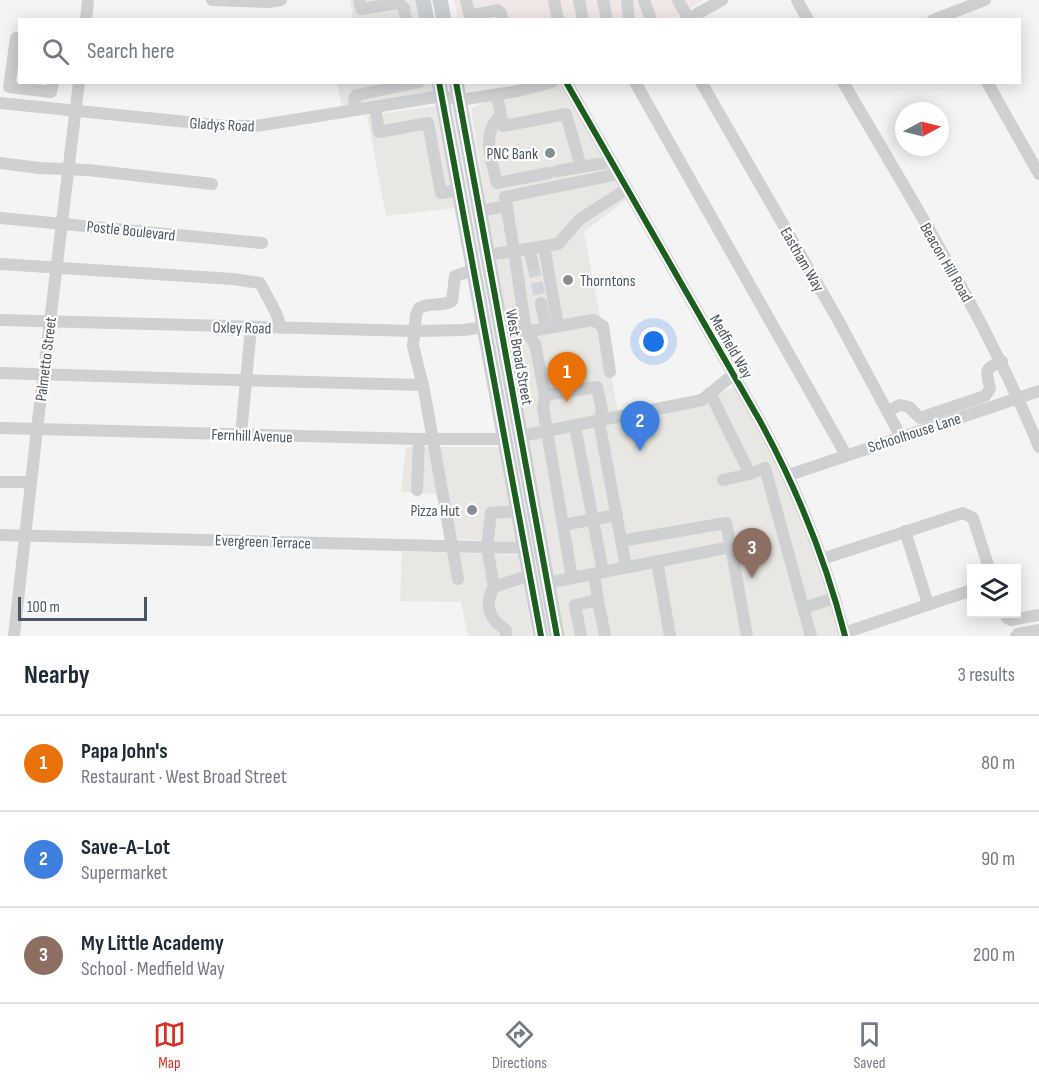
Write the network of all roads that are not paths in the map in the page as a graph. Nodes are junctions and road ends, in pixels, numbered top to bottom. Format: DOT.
graph roads {
  1 [pos="88,0"];
  2 [pos="212,0"];
  3 [pos="277,0"];
  4 [pos="423,0"];
  5 [pos="440,0"];
  6 [pos="466,0"];
  7 [pos="554,0"];
  8 [pos="579,0"];
  9 [pos="603,0"];
  10 [pos="627,0"];
  11 [pos="644,0"];
  12 [pos="678,0"];
  13 [pos="722,0"];
  14 [pos="797,0"];
  15 [pos="985,0"];
  16 [pos="705,4"];
  17 [pos="360,9"];
  18 [pos="948,16"];
  19 [pos="475,17"];
  20 [pos="86,18"];
  21 [pos="406,18"];
  22 [pos="424,18"];
  23 [pos="444,18"];
  24 [pos="502,18"];
  25 [pos="558,18"];
  26 [pos="583,18"];
  27 [pos="607,18"];
  28 [pos="629,18"];
  29 [pos="650,18"];
  30 [pos="687,18"];
  31 [pos="688,18"];
  32 [pos="807,18"];
  33 [pos="16,38"];
  34 [pos="53,84"];
  35 [pos="79,84"];
  36 [pos="414,84"];
  37 [pos="456,84"];
  38 [pos="544,84"];
  39 [pos="567,84"];
  40 [pos="636,84"];
  41 [pos="702,84"];
  42 [pos="844,84"];
  43 [pos="988,84"];
  44 [pos="16,88"];
  45 [pos="441,89"];
  46 [pos="379,91"];
  47 [pos="497,95"];
  48 [pos="413,100"];
  49 [pos="460,100"];
  50 [pos="0,103"];
  51 [pos="15,105"];
  52 [pos="378,106"];
  53 [pos="356,110"];
  54 [pos="76,111"];
  55 [pos="583,112"];
  56 [pos="500,115"];
  57 [pos="568,123"];
  58 [pos="611,162"];
  59 [pos="0,163"];
  60 [pos="581,167"];
  61 [pos="69,170"];
  62 [pos="618,174"];
  63 [pos="1039,174"];
  64 [pos="212,184"];
  65 [pos="627,189"];
  66 [pos="459,190"];
  67 [pos="507,206"];
  68 [pos="462,210"];
  69 [pos="480,211"];
  70 [pos="0,218"];
  71 [pos="62,222"];
  72 [pos="262,243"];
  73 [pos="543,246"];
  74 [pos="529,249"];
  75 [pos="514,251"];
  76 [pos="488,255"];
  77 [pos="0,264"];
  78 [pos="533,265"];
  79 [pos="57,268"];
  80 [pos="474,270"];
  81 [pos="540,303"];
  82 [pos="0,320"];
  83 [pos="50,322"];
  84 [pos="484,327"];
  85 [pos="552,327"];
  86 [pos="251,328"];
  87 [pos="281,328"];
  88 [pos="414,331"];
  89 [pos="526,331"];
  90 [pos="503,336"];
  91 [pos="1002,361"];
  92 [pos="610,372"];
  93 [pos="0,373"];
  94 [pos="44,374"];
  95 [pos="734,374"];
  96 [pos="246,380"];
  97 [pos="422,385"];
  98 [pos="1039,391"];
  99 [pos="710,393"];
  100 [pos="545,395"];
  101 [pos="1018,397"];
  102 [pos="888,411"];
  103 [pos="953,413"];
  104 [pos="599,421"];
  105 [pos="574,426"];
  106 [pos="0,428"];
  107 [pos="37,429"];
  108 [pos="547,431"];
  109 [pos="241,434"];
  110 [pos="521,436"];
  111 [pos="901,437"];
  112 [pos="426,439"];
  113 [pos="505,439"];
  114 [pos="1039,447"];
  115 [pos="846,455"];
  116 [pos="780,459"];
  117 [pos="765,468"];
  118 [pos="750,474"];
  119 [pos="789,475"];
  120 [pos="723,480"];
  121 [pos="0,482"];
  122 [pos="31,482"];
  123 [pos="417,490"];
  124 [pos="518,511"];
  125 [pos="617,515"];
  126 [pos="593,519"];
  127 [pos="563,525"];
  128 [pos="905,531"];
  129 [pos="0,535"];
  130 [pos="25,536"];
  131 [pos="621,541"];
  132 [pos="452,546"];
  133 [pos="731,547"];
  134 [pos="487,548"];
  135 [pos="525,548"];
  136 [pos="822,559"];
  137 [pos="543,560"];
  138 [pos="657,561"];
  139 [pos="988,564"];
  140 [pos="626,567"];
  141 [pos="598,573"];
  142 [pos="530,575"];
  143 [pos="572,578"];
  144 [pos="458,579"];
  145 [pos="547,583"];
  146 [pos="494,587"];
  147 [pos="967,592"];
  148 [pos="835,598"];
  149 [pos="598,600"];
  150 [pos="928,604"];
  151 [pos="803,608"];
  152 [pos="1039,615"];
  153 [pos="1007,618"];
  154 [pos="1039,630"];
  155 [pos="844,634"];
  156 [pos="14,636"];
  157 [pos="506,636"];
  158 [pos="541,636"];
  159 [pos="557,636"];
  160 [pos="581,636"];
  161 [pos="605,636"];
  162 [pos="670,636"];
  163 [pos="747,636"];
  164 [pos="811,636"];
  165 [pos="1016,636"];
  1 -- 20 [label="street"];
  2 -- 3 [label="street"];
  4 -- 22 [label="main road"];
  5 -- 23 [label="main road"];
  6 -- 19 [label="street"];
  7 -- 25 [label="street"];
  8 -- 26 [label="street"];
  9 -- 27 [label="street"];
  10 -- 28 [label="street"];
  11 -- 29 [label="street"];
  12 -- 30 [label="street"];
  13 -- 16 [label="street"];
  14 -- 32 [label="street"];
  15 -- 18 [label="street"];
  16 -- 31 [label="street"];
  17 -- 21 [label="street"];
  19 -- 24 [label="street"];
  33 -- 44 [label="street"];
  34 -- 44 [label="street"];
  35 -- 54 [label="street, Palmetto Street"];
  36 -- 46 [label="street"];
  36 -- 48 [label="street"];
  37 -- 49 [label="main road, West Broad Street"];
  38 -- 47 [label="street"];
  39 -- 55 [label="street, Medfield Way"];
  40 -- 115 [label="street"];
  41 -- 102 [label="street, Eastham Way"];
  42 -- 91 [label="street, Beacon Hill Road"];
  43 -- 63 [label="street"];
  44 -- 51 [label="street"];
  45 -- 48 [label="street, Gladys Road"];
  45 -- 49 [label="street"];
  45 -- 66 [label="main road, West Broad Street"];
  46 -- 52 [label="street"];
  46 -- 53 [label="street"];
  47 -- 49 [label="street"];
  47 -- 56 [label="street"];
  48 -- 52 [label="street, Gladys Road"];
  49 -- 69 [label="main road, West Broad Street"];
  50 -- 51 [label="street, Gladys Road"];
  51 -- 54 [label="street, Gladys Road"];
  52 -- 53 [label="street, Gladys Road"];
  52 -- 66 [label="street"];
  53 -- 54 [label="street, Gladys Road"];
  54 -- 61 [label="street, Palmetto Street"];
  55 -- 57 [label="street"];
  55 -- 58 [label="street, Medfield Way"];
  56 -- 57 [label="street"];
  56 -- 60 [label="street"];
  57 -- 60 [label="street"];
  58 -- 60 [label="street"];
  58 -- 62 [label="street, Medfield Way"];
  59 -- 61 [label="street"];
  61 -- 64 [label="street"];
  61 -- 71 [label="street, Palmetto Street"];
  62 -- 65 [label="street, Medfield Way"];
  62 -- 67 [label="street"];
  65 -- 73 [label="street"];
  65 -- 95 [label="street, Medfield Way"];
  66 -- 68 [label="main road, West Broad Street"];
  67 -- 69 [label="street"];
  67 -- 75 [label="street"];
  68 -- 80 [label="main road, West Broad Street"];
  68 -- 90 [label="main road"];
  69 -- 76 [label="main road, West Broad Street"];
  70 -- 71 [label="street, Postle Boulevard"];
  71 -- 72 [label="street, Postle Boulevard"];
  71 -- 79 [label="street, Palmetto Street"];
  73 -- 74 [label="street"];
  73 -- 85 [label="street"];
  74 -- 75 [label="street"];
  74 -- 78 [label="street"];
  75 -- 76 [label="street"];
  75 -- 89 [label="street"];
  76 -- 90 [label="main road, West Broad Street"];
  77 -- 79 [label="street"];
  79 -- 83 [label="street, Palmetto Street"];
  79 -- 87 [label="street"];
  80 -- 84 [label="main road, West Broad Street"];
  80 -- 88 [label="street"];
  81 -- 85 [label="street"];
  82 -- 83 [label="street, Oxley Road"];
  83 -- 86 [label="street, Oxley Road"];
  83 -- 94 [label="street, Palmetto Street"];
  84 -- 88 [label="street, Oxley Road"];
  84 -- 113 [label="main road, West Broad Street"];
  85 -- 89 [label="street"];
  85 -- 92 [label="street"];
  86 -- 87 [label="street, Oxley Road"];
  86 -- 96 [label="street"];
  87 -- 88 [label="street, Oxley Road"];
  88 -- 97 [label="street"];
  89 -- 90 [label="street"];
  89 -- 100 [label="street"];
  90 -- 110 [label="main road, West Broad Street"];
  91 -- 101 [label="street, Beacon Hill Road"];
  91 -- 103 [label="street"];
  93 -- 94 [label="street"];
  94 -- 96 [label="street"];
  94 -- 107 [label="street, Palmetto Street"];
  95 -- 99 [label="street"];
  95 -- 116 [label="street, Medfield Way"];
  96 -- 97 [label="street"];
  96 -- 109 [label="street"];
  97 -- 112 [label="street"];
  98 -- 101 [label="street, Schoolhouse Lane"];
  99 -- 104 [label="street"];
  99 -- 118 [label="street"];
  100 -- 104 [label="street"];
  100 -- 108 [label="street"];
  101 -- 103 [label="street, Schoolhouse Lane"];
  101 -- 114 [label="street, Beacon Hill Road"];
  102 -- 103 [label="street"];
  102 -- 111 [label="street, Eastham Way"];
  103 -- 111 [label="street, Schoolhouse Lane"];
  104 -- 105 [label="street"];
  104 -- 125 [label="street"];
  105 -- 108 [label="street"];
  105 -- 126 [label="street"];
  106 -- 107 [label="street, Fernhill Avenue"];
  107 -- 109 [label="street, Fernhill Avenue"];
  107 -- 122 [label="street, Palmetto Street"];
  108 -- 110 [label="street"];
  108 -- 127 [label="street"];
  109 -- 112 [label="street, Fernhill Avenue"];
  110 -- 137 [label="main road, West Broad Street"];
  111 -- 115 [label="street, Schoolhouse Lane"];
  112 -- 113 [label="street, Fernhill Avenue"];
  112 -- 123 [label="street"];
  112 -- 132 [label="street"];
  113 -- 124 [label="main road, West Broad Street"];
  113 -- 137 [label="main road"];
  115 -- 119 [label="street, Schoolhouse Lane"];
  116 -- 117 [label="street"];
  116 -- 119 [label="street, Medfield Way"];
  117 -- 118 [label="street"];
  117 -- 151 [label="street"];
  118 -- 120 [label="street"];
  119 -- 136 [label="street, Medfield Way"];
  121 -- 122 [label="street"];
  122 -- 130 [label="street, Palmetto Street"];
  124 -- 134 [label="street"];
  124 -- 135 [label="main road, West Broad Street"];
  125 -- 126 [label="street"];
  125 -- 131 [label="street"];
  126 -- 127 [label="street"];
  126 -- 141 [label="street"];
  127 -- 143 [label="street"];
  128 -- 136 [label="street"];
  128 -- 139 [label="street"];
  128 -- 150 [label="street"];
  129 -- 130 [label="street, Evergreen Terrace"];
  130 -- 132 [label="street, Evergreen Terrace"];
  130 -- 156 [label="street, Palmetto Street"];
  131 -- 133 [label="street"];
  131 -- 140 [label="street"];
  132 -- 134 [label="street, Evergreen Terrace"];
  132 -- 144 [label="street"];
  133 -- 138 [label="street"];
  133 -- 163 [label="street"];
  134 -- 135 [label="street, Evergreen Terrace"];
  134 -- 146 [label="street"];
  135 -- 142 [label="main road, West Broad Street"];
  136 -- 148 [label="street, Medfield Way"];
  137 -- 145 [label="main road, West Broad Street"];
  138 -- 140 [label="street"];
  138 -- 162 [label="street"];
  140 -- 141 [label="street"];
  141 -- 143 [label="street"];
  141 -- 149 [label="street"];
  142 -- 146 [label="street"];
  142 -- 158 [label="main road, West Broad Street"];
  143 -- 145 [label="street"];
  145 -- 159 [label="main road, West Broad Street"];
  146 -- 157 [label="street"];
  147 -- 150 [label="street"];
  148 -- 151 [label="street"];
  148 -- 155 [label="street, Medfield Way"];
  149 -- 160 [label="street"];
  149 -- 161 [label="street"];
  150 -- 155 [label="street"];
  151 -- 164 [label="street"];
  152 -- 153 [label="street"];
  154 -- 165 [label="street"];
}
